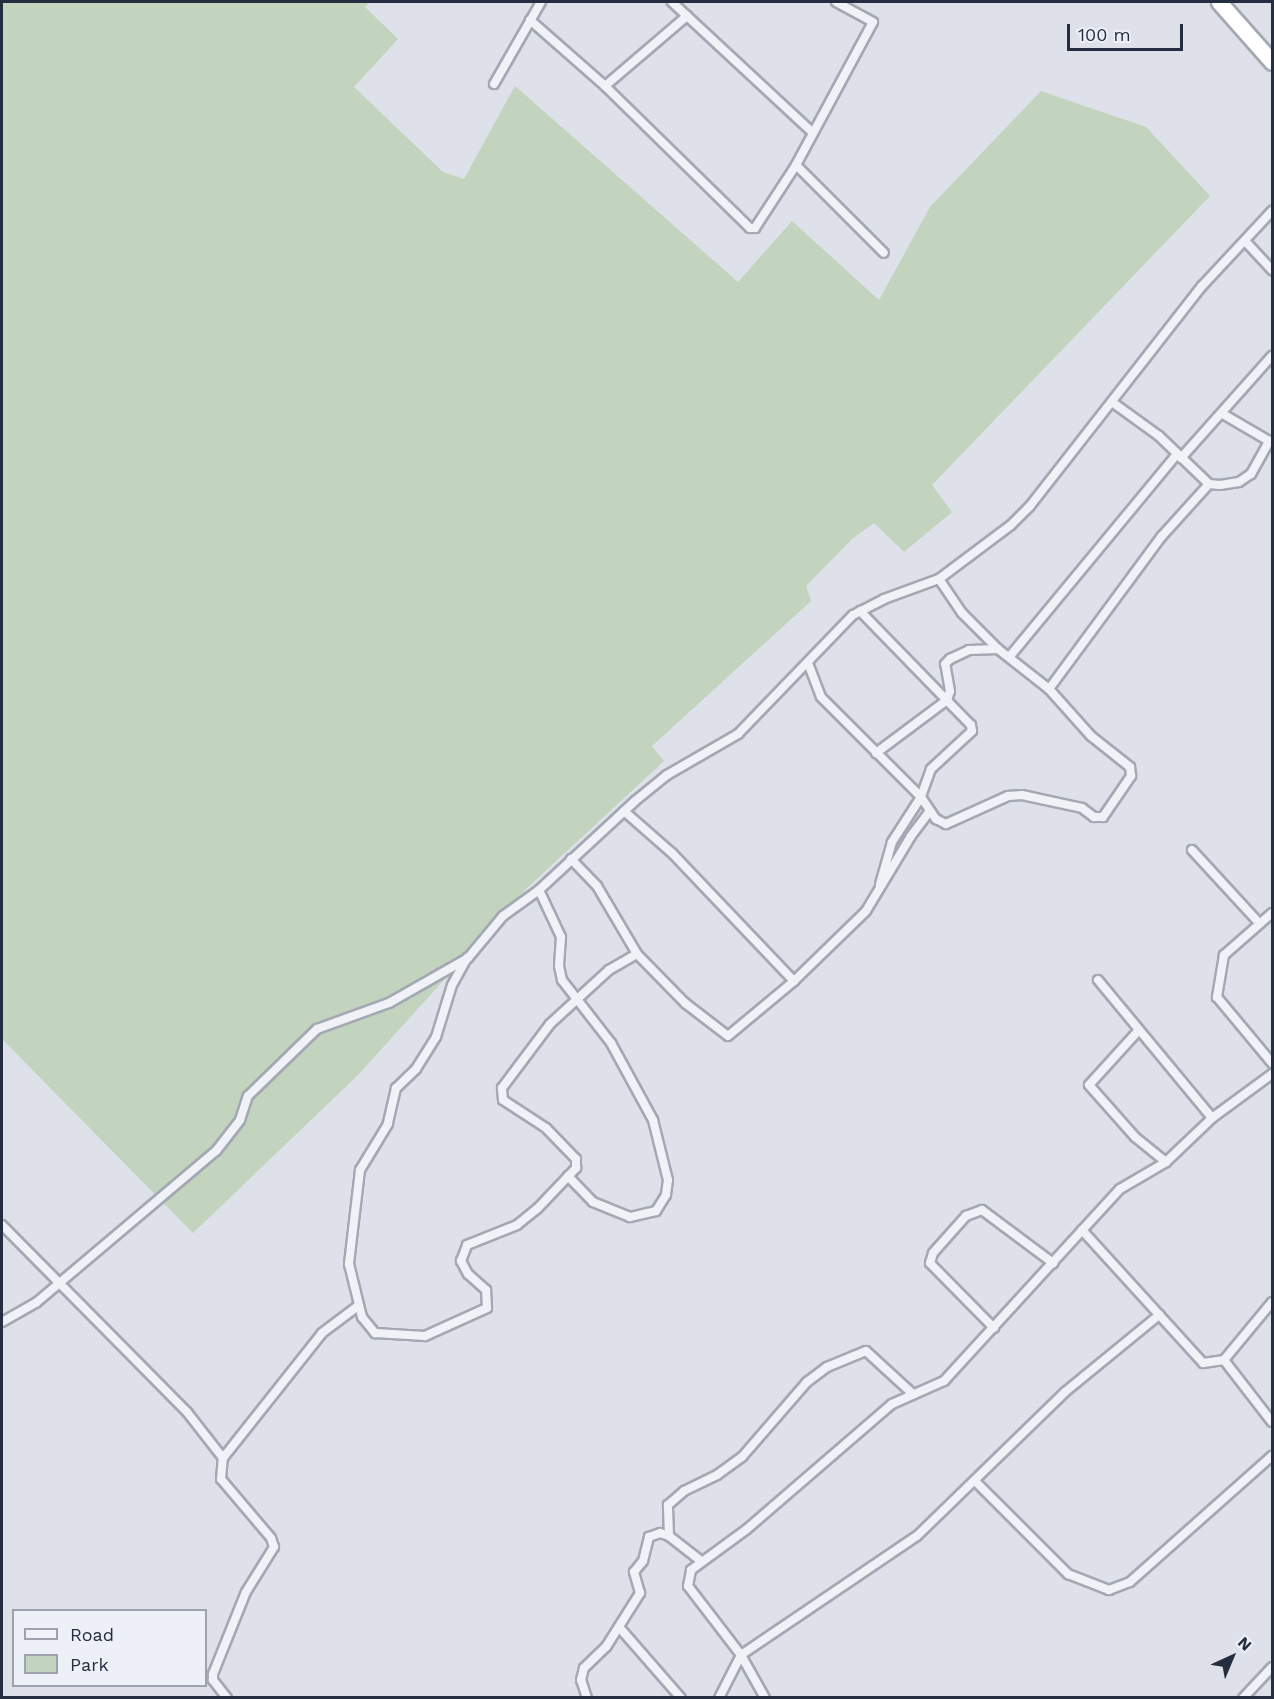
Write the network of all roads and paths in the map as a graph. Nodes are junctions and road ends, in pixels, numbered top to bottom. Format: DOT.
graph roads {
  1 [pos="541,2"];
  2 [pos="672,2"];
  3 [pos="836,2"];
  4 [pos="1219,2"];
  5 [pos="687,16"];
  6 [pos="530,20"];
  7 [pos="1272,62"];
  8 [pos="494,84"];
  9 [pos="605,86"];
  10 [pos="813,133"];
  11 [pos="796,165"];
  12 [pos="1272,211"];
  13 [pos="1245,241"];
  14 [pos="884,253"];
  15 [pos="1272,270"];
  16 [pos="1272,356"];
  17 [pos="1112,402"];
  18 [pos="1223,414"];
  19 [pos="1179,456"];
  20 [pos="1209,484"];
  21 [pos="939,579"];
  22 [pos="860,611"];
  23 [pos="998,649"];
  24 [pos="1010,656"];
  25 [pos="808,663"];
  26 [pos="1049,689"];
  27 [pos="947,700"];
  28 [pos="876,753"];
  29 [pos="921,797"];
  30 [pos="930,811"];
  31 [pos="624,812"];
  32 [pos="1192,850"];
  33 [pos="571,859"];
  34 [pos="539,890"];
  35 [pos="878,890"];
  36 [pos="1272,913"];
  37 [pos="1260,924"];
  38 [pos="637,954"];
  39 [pos="468,958"];
  40 [pos="1098,980"];
  41 [pos="794,981"];
  42 [pos="576,999"];
  43 [pos="1139,1030"];
  44 [pos="1272,1063"];
  45 [pos="1272,1074"];
  46 [pos="1212,1118"];
  47 [pos="1166,1162"];
  48 [pos="568,1176"];
  49 [pos="2,1225"];
  50 [pos="1083,1230"];
  51 [pos="1053,1263"];
  52 [pos="59,1283"];
  53 [pos="358,1306"];
  54 [pos="1271,1307"];
  55 [pos="1159,1315"];
  56 [pos="2,1322"];
  57 [pos="994,1328"];
  58 [pos="1224,1360"];
  59 [pos="913,1394"];
  60 [pos="1272,1422"];
  61 [pos="1272,1456"];
  62 [pos="223,1458"];
  63 [pos="975,1481"];
  64 [pos="669,1536"];
  65 [pos="701,1561"];
  66 [pos="618,1627"];
  67 [pos="741,1655"];
  68 [pos="1272,1667"];
  69 [pos="227,1698"];
  70 [pos="587,1698"];
  71 [pos="681,1698"];
  72 [pos="719,1698"];
  73 [pos="765,1698"];
  74 [pos="1242,1698"];
  1 -- 6 [label="street"];
  2 -- 5 [label="street"];
  3 -- 10 [label="street"];
  4 -- 7 [label="highway"];
  5 -- 9 [label="street"];
  5 -- 10 [label="street"];
  6 -- 8 [label="street"];
  6 -- 9 [label="street"];
  9 -- 11 [label="street"];
  10 -- 11 [label="street"];
  11 -- 14 [label="street"];
  12 -- 13 [label="street"];
  13 -- 15 [label="street"];
  13 -- 17 [label="street"];
  16 -- 18 [label="street"];
  17 -- 19 [label="street"];
  17 -- 21 [label="street"];
  18 -- 19 [label="street"];
  18 -- 20 [label="street"];
  19 -- 20 [label="street"];
  19 -- 24 [label="street"];
  20 -- 26 [label="street"];
  21 -- 22 [label="street"];
  21 -- 23 [label="street"];
  22 -- 25 [label="street"];
  22 -- 27 [label="street"];
  23 -- 24 [label="street"];
  23 -- 27 [label="street"];
  24 -- 26 [label="street"];
  25 -- 28 [label="street"];
  25 -- 31 [label="street"];
  26 -- 30 [label="street"];
  27 -- 28 [label="street"];
  27 -- 29 [label="street"];
  28 -- 29 [label="street"];
  29 -- 30 [label="street"];
  29 -- 35 [label="street"];
  30 -- 35 [label="street"];
  31 -- 33 [label="street"];
  31 -- 41 [label="street"];
  32 -- 37 [label="street"];
  33 -- 34 [label="street"];
  33 -- 38 [label="street"];
  34 -- 39 [label="street"];
  34 -- 42 [label="street"];
  35 -- 41 [label="street"];
  36 -- 37 [label="street"];
  37 -- 44 [label="street"];
  38 -- 41 [label="street"];
  38 -- 42 [label="street"];
  39 -- 52 [label="street"];
  39 -- 53 [label="street"];
  40 -- 43 [label="street"];
  42 -- 48 [label="street"];
  42 -- 48 [label="street"];
  43 -- 46 [label="street"];
  43 -- 47 [label="street"];
  45 -- 46 [label="street"];
  46 -- 47 [label="street"];
  47 -- 50 [label="street"];
  48 -- 53 [label="street"];
  49 -- 52 [label="street"];
  50 -- 51 [label="street"];
  50 -- 55 [label="street"];
  51 -- 57 [label="street"];
  51 -- 57 [label="street"];
  52 -- 56 [label="street"];
  52 -- 62 [label="street"];
  53 -- 62 [label="street"];
  54 -- 58 [label="street"];
  55 -- 58 [label="street"];
  55 -- 63 [label="street"];
  57 -- 59 [label="street"];
  58 -- 60 [label="street"];
  59 -- 64 [label="street"];
  59 -- 65 [label="street"];
  61 -- 63 [label="street"];
  62 -- 69 [label="street"];
  63 -- 67 [label="street"];
  64 -- 65 [label="street"];
  64 -- 66 [label="street"];
  65 -- 67 [label="street"];
  66 -- 70 [label="street"];
  66 -- 71 [label="street"];
  67 -- 72 [label="street"];
  67 -- 73 [label="street"];
  68 -- 74 [label="street"];
}
